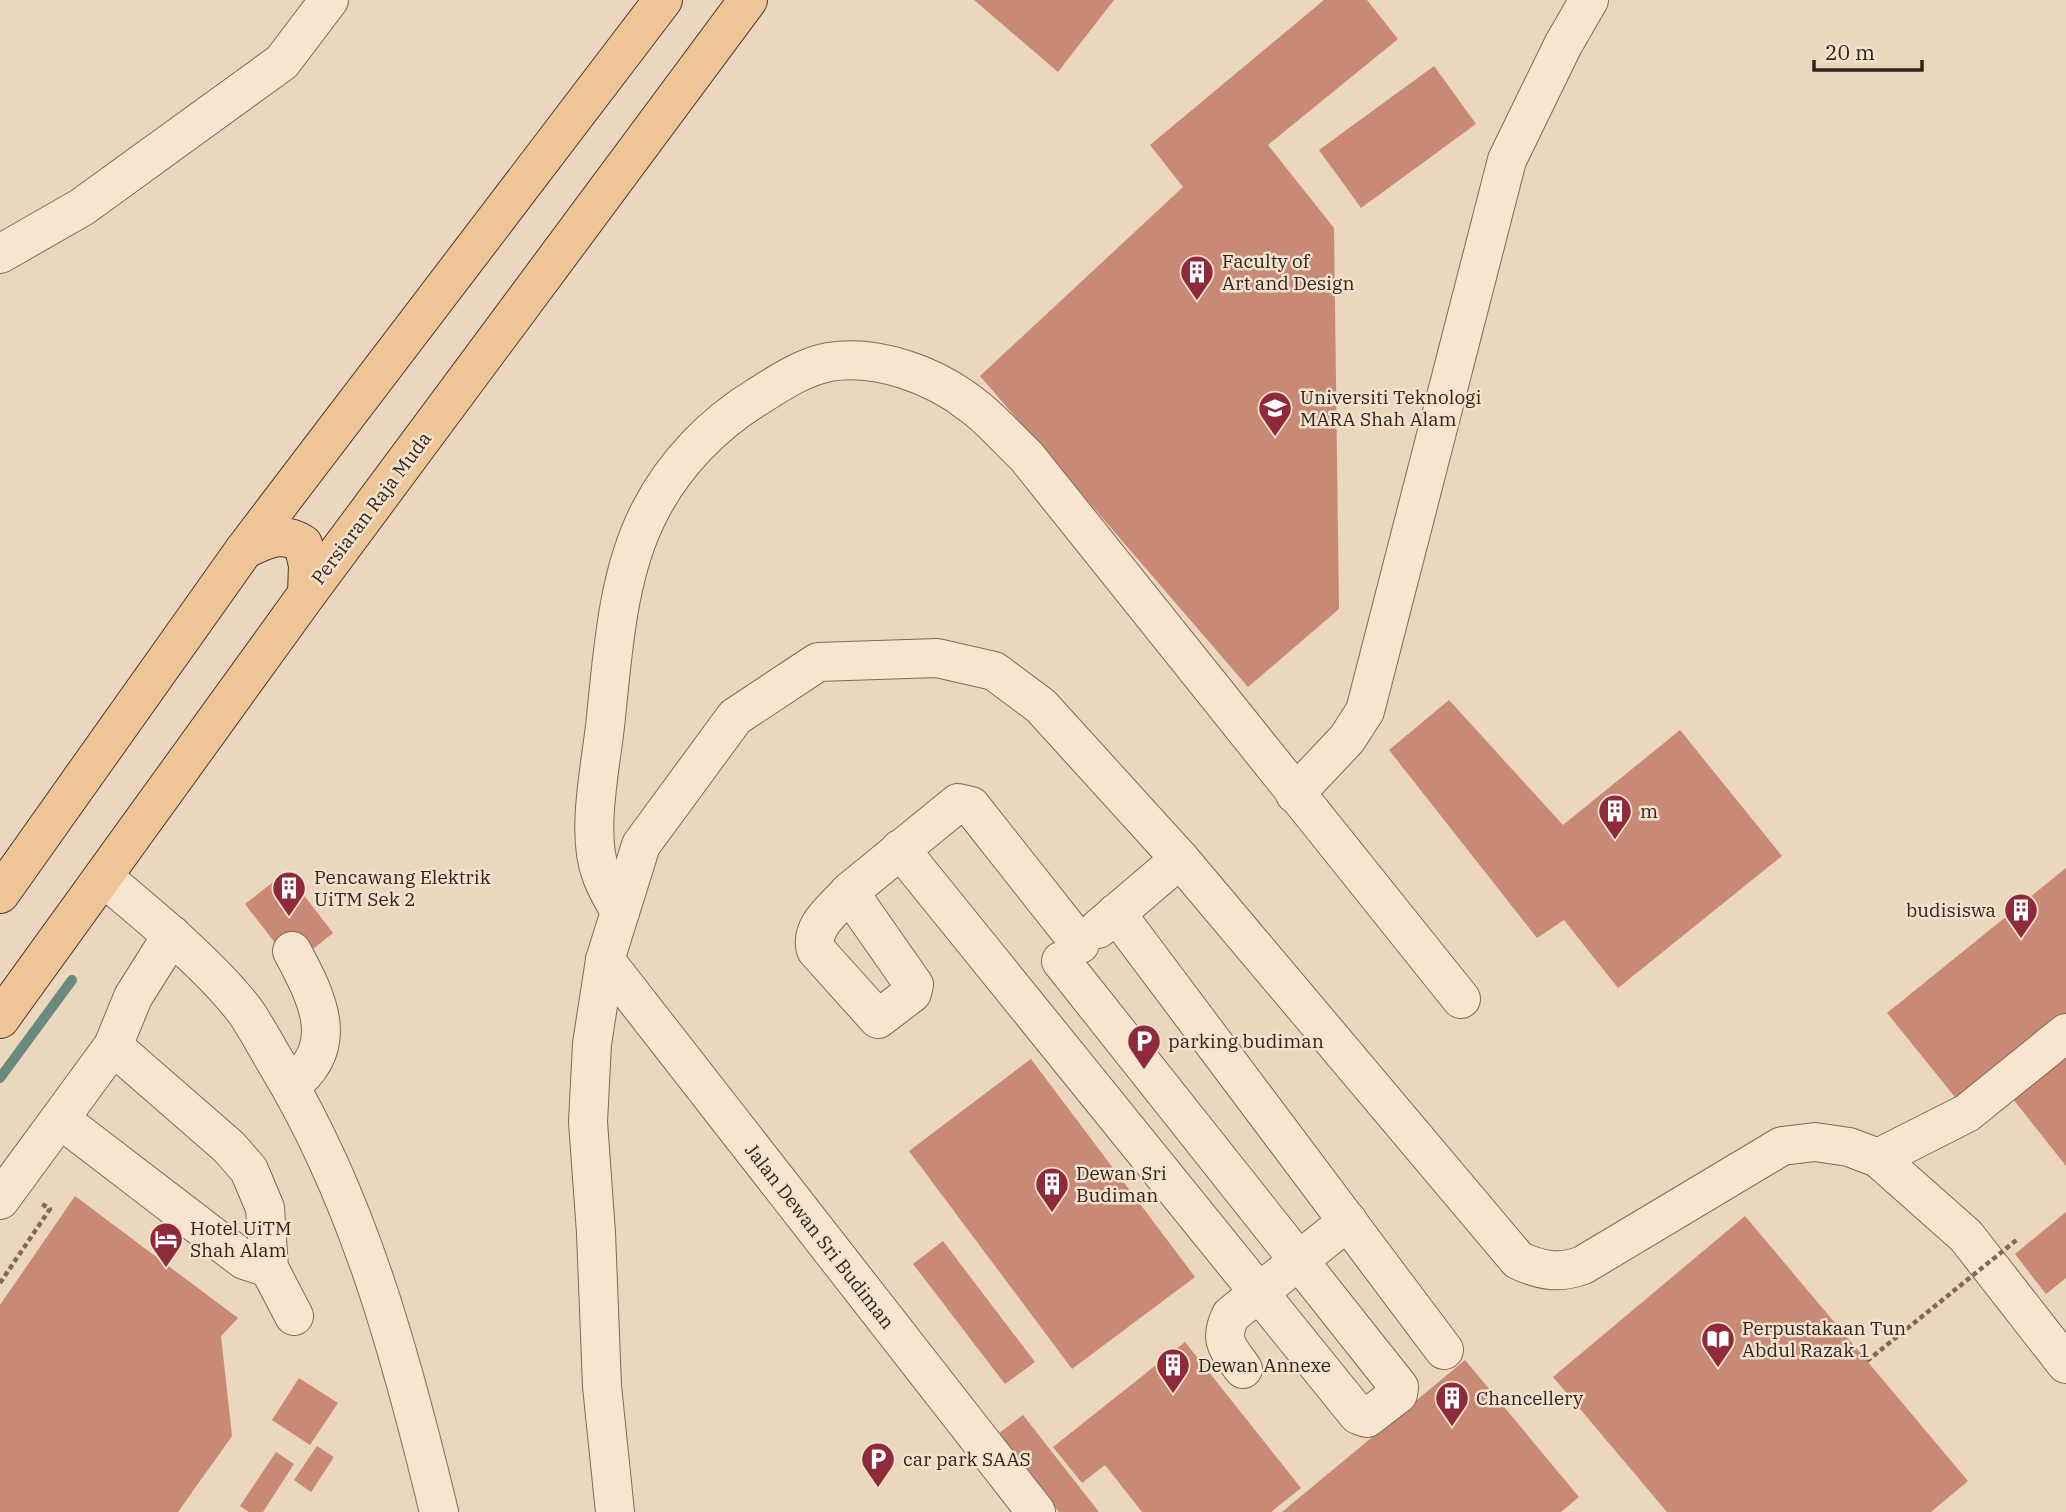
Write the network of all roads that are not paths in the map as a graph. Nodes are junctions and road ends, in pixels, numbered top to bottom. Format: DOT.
graph roads {
  1 [pos="329,0"];
  2 [pos="663,0"];
  3 [pos="748,0"];
  4 [pos="1590,0"];
  5 [pos="0,254"];
  6 [pos="244,550"];
  7 [pos="307,594"];
  8 [pos="600,783"];
  9 [pos="1295,794"];
  10 [pos="641,845"];
  11 [pos="900,849"];
  12 [pos="1180,859"];
  13 [pos="103,877"];
  14 [pos="849,892"];
  15 [pos="0,894"];
  16 [pos="620,912"];
  17 [pos="1116,913"];
  18 [pos="172,936"];
  19 [pos="292,951"];
  20 [pos="1070,953"];
  21 [pos="605,960"];
  22 [pos="1019,997"];
  23 [pos="1461,999"];
  24 [pos="0,1019"];
  25 [pos="2066,1033"];
  26 [pos="113,1046"];
  27 [pos="290,1086"];
  28 [pos="1167,1095"];
  29 [pos="60,1119"];
  30 [pos="1126,1128"];
  31 [pos="1878,1158"];
  32 [pos="0,1200"];
  33 [pos="1348,1221"];
  34 [pos="1298,1261"];
  35 [pos="269,1268"];
  36 [pos="1260,1294"];
  37 [pos="294,1316"];
  38 [pos="1444,1350"];
  39 [pos="2066,1364"];
  40 [pos="1243,1369"];
  41 [pos="439,1512"];
  42 [pos="615,1512"];
  43 [pos="1036,1512"];
  1 -- 5 [label="street"];
  2 -- 6 [label="main road"];
  3 -- 7 [label="main road, Persiaran Raja Muda"];
  4 -- 9 [label="street"];
  6 -- 7 [label="main road"];
  6 -- 15 [label="main road"];
  7 -- 13 [label="main road, Persiaran Raja Muda"];
  8 -- 9 [label="street"];
  8 -- 10 [label="street"];
  8 -- 16 [label="street"];
  9 -- 23 [label="street"];
  10 -- 12 [label="street"];
  10 -- 16 [label="street"];
  11 -- 14 [label="street"];
  11 -- 20 [label="street"];
  11 -- 22 [label="street"];
  12 -- 17 [label="street"];
  12 -- 31 [label="street"];
  13 -- 18 [label="street"];
  13 -- 24 [label="main road, Persiaran Raja Muda"];
  16 -- 21 [label="street"];
  17 -- 20 [label="street"];
  17 -- 33 [label="street"];
  18 -- 26 [label="street"];
  18 -- 27 [label="street"];
  19 -- 27 [label="street"];
  20 -- 22 [label="street"];
  20 -- 28 [label="street"];
  21 -- 42 [label="street"];
  21 -- 43 [label="street, Jalan Dewan Sri Budiman"];
  22 -- 30 [label="street"];
  25 -- 31 [label="street"];
  26 -- 29 [label="street"];
  26 -- 35 [label="street"];
  27 -- 41 [label="street"];
  28 -- 30 [label="street"];
  28 -- 34 [label="street"];
  29 -- 32 [label="street"];
  29 -- 35 [label="street"];
  30 -- 36 [label="street"];
  31 -- 39 [label="street"];
  33 -- 34 [label="street"];
  33 -- 38 [label="street"];
  34 -- 36 [label="street"];
  34 -- 36 [label="street"];
  35 -- 37 [label="street"];
  36 -- 40 [label="street"];
}
